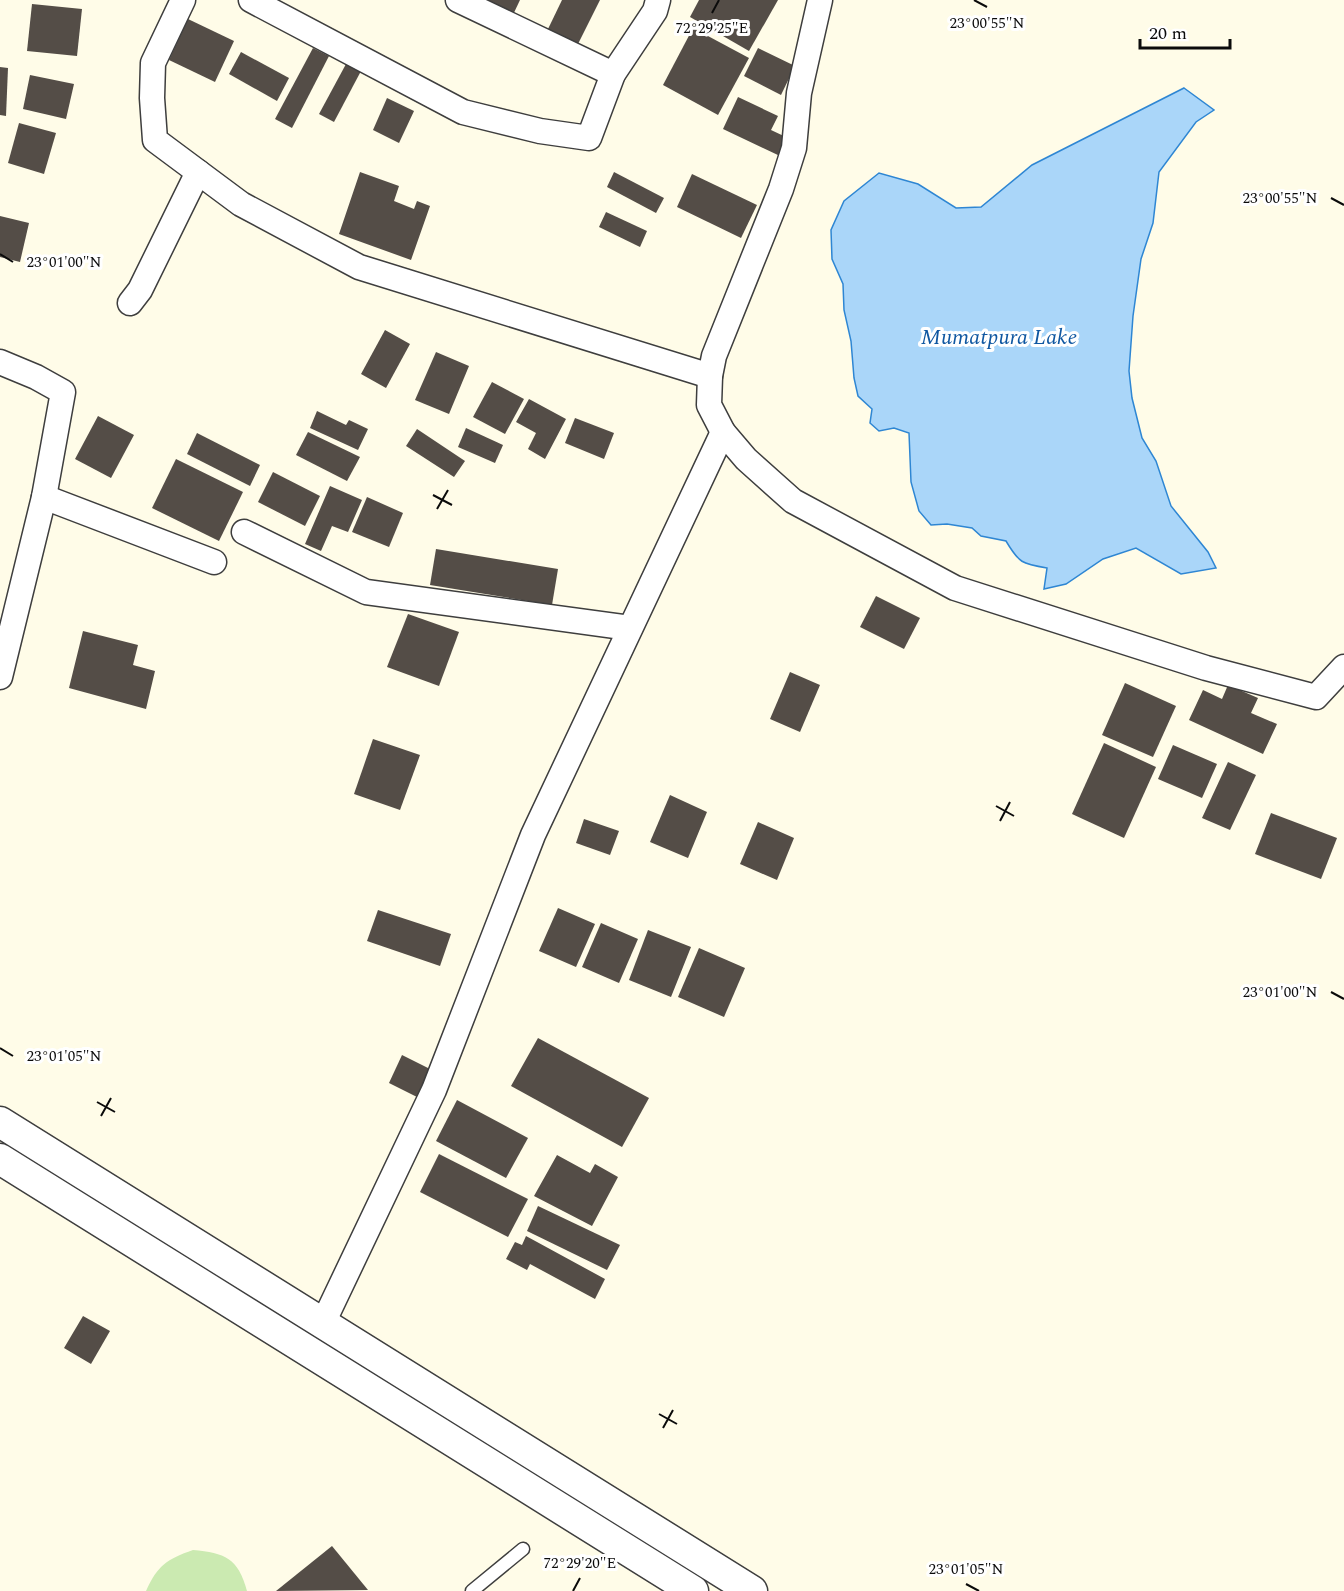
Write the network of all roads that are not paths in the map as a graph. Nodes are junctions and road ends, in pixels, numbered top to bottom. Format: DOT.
graph roads {
  1 [pos="183,0"];
  2 [pos="251,0"];
  3 [pos="458,0"];
  4 [pos="658,0"];
  5 [pos="820,0"];
  6 [pos="613,74"];
  7 [pos="198,171"];
  8 [pos="130,303"];
  9 [pos="0,362"];
  10 [pos="710,376"];
  11 [pos="723,432"];
  12 [pos="44,497"];
  13 [pos="243,532"];
  14 [pos="214,562"];
  15 [pos="630,628"];
  16 [pos="1344,668"];
  17 [pos="0,677"];
  18 [pos="0,1122"];
  19 [pos="0,1159"];
  20 [pos="323,1323"];
  21 [pos="523,1549"];
  22 [pos="472,1591"];
  23 [pos="693,1591"];
  24 [pos="752,1591"];
  1 -- 7 [label="street"];
  2 -- 6 [label="street"];
  3 -- 6 [label="street"];
  4 -- 6 [label="street"];
  5 -- 10 [label="street"];
  7 -- 8 [label="street"];
  7 -- 10 [label="street"];
  9 -- 12 [label="street"];
  10 -- 11 [label="street"];
  11 -- 15 [label="street"];
  11 -- 16 [label="street"];
  12 -- 14 [label="street"];
  12 -- 17 [label="street"];
  13 -- 15 [label="street"];
  15 -- 20 [label="street"];
  18 -- 20 [label="street"];
  19 -- 23 [label="street"];
  20 -- 24 [label="street"];
  21 -- 22 [label="lane"];
}
